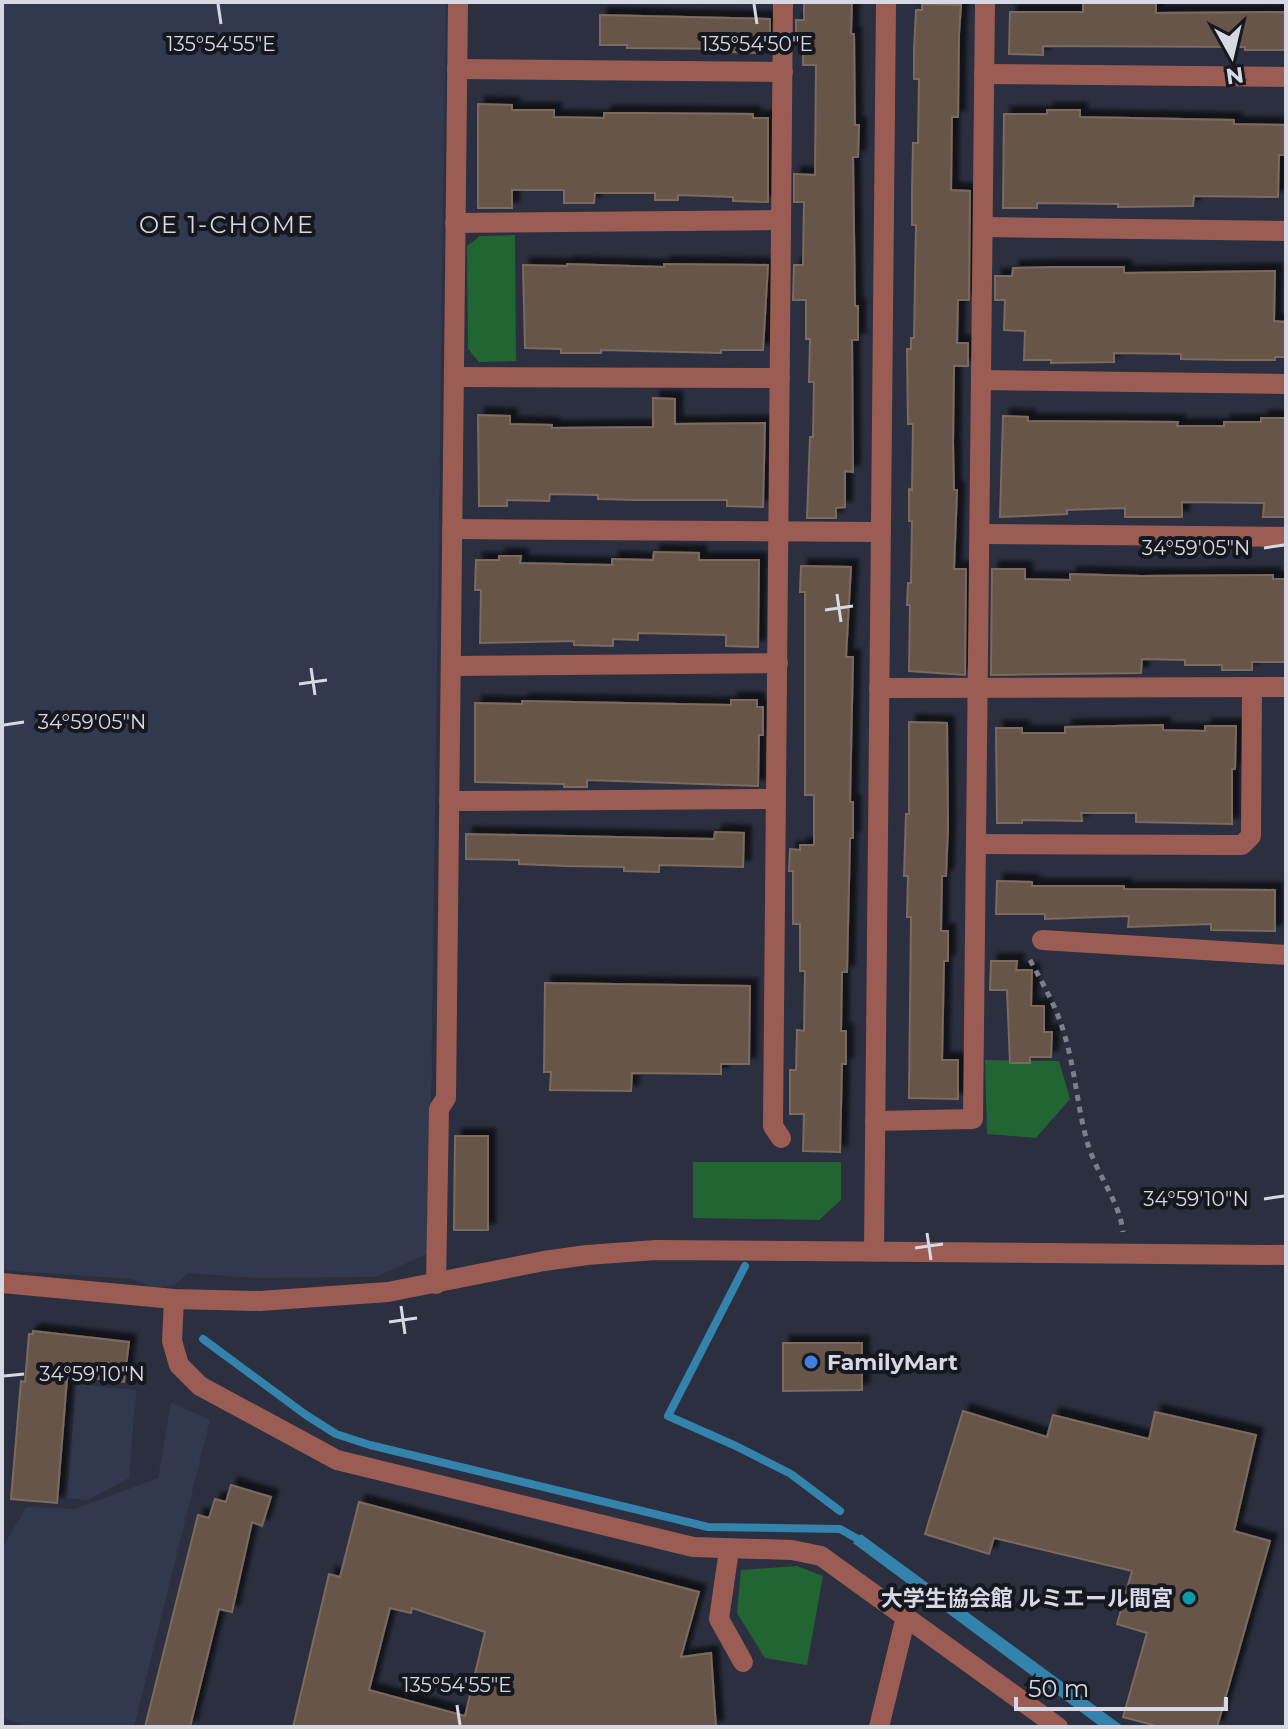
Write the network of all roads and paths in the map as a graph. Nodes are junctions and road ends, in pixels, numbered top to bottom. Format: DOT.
graph roads {
  1 [pos="458,2"];
  2 [pos="783,2"];
  3 [pos="886,2"];
  4 [pos="985,2"];
  5 [pos="457,69"];
  6 [pos="783,72"];
  7 [pos="984,74"];
  8 [pos="1286,77"];
  9 [pos="781,220"];
  10 [pos="455,223"];
  11 [pos="983,227"];
  12 [pos="1286,231"];
  13 [pos="454,377"];
  14 [pos="780,378"];
  15 [pos="981,380"];
  16 [pos="1286,384"];
  17 [pos="452,529"];
  18 [pos="779,530"];
  19 [pos="881,532"];
  20 [pos="980,534"];
  21 [pos="1286,537"];
  22 [pos="778,663"];
  23 [pos="451,666"];
  24 [pos="1252,687"];
  25 [pos="1286,687"];
  26 [pos="879,688"];
  27 [pos="978,689"];
  28 [pos="776,799"];
  29 [pos="449,801"];
  30 [pos="977,844"];
  31 [pos="1042,940"];
  32 [pos="1286,955"];
  33 [pos="1027,956"];
  34 [pos="875,1121"];
  35 [pos="781,1138"];
  36 [pos="874,1251"];
  37 [pos="1124,1253"];
  38 [pos="1286,1255"];
  39 [pos="2,1283"];
  40 [pos="436,1284"];
  41 [pos="174,1299"];
  42 [pos="729,1550"];
  43 [pos="906,1616"];
  44 [pos="743,1662"];
  45 [pos="1048,1724"];
  46 [pos="879,1727"];
  1 -- 5 [label="street"];
  2 -- 6 [label="street"];
  3 -- 19 [label="street"];
  4 -- 7 [label="street"];
  5 -- 6 [label="street"];
  5 -- 10 [label="street"];
  6 -- 9 [label="street"];
  7 -- 8 [label="street"];
  7 -- 11 [label="street"];
  9 -- 10 [label="street"];
  9 -- 14 [label="street"];
  10 -- 13 [label="street"];
  11 -- 12 [label="street"];
  11 -- 15 [label="street"];
  13 -- 14 [label="street"];
  13 -- 17 [label="street"];
  14 -- 18 [label="street"];
  15 -- 16 [label="street"];
  15 -- 20 [label="street"];
  17 -- 18 [label="street"];
  17 -- 23 [label="street"];
  18 -- 19 [label="street"];
  18 -- 22 [label="street"];
  19 -- 26 [label="street"];
  20 -- 21 [label="street"];
  20 -- 27 [label="street"];
  22 -- 23 [label="street"];
  22 -- 28 [label="street"];
  23 -- 29 [label="street"];
  24 -- 25 [label="street"];
  24 -- 27 [label="street"];
  24 -- 30 [label="street"];
  26 -- 27 [label="street"];
  26 -- 34 [label="street"];
  27 -- 30 [label="street"];
  28 -- 29 [label="street"];
  28 -- 35 [label="street"];
  29 -- 40 [label="street"];
  30 -- 34 [label="street"];
  31 -- 32 [label="street"];
  33 -- 37 [label="path"];
  34 -- 36 [label="street"];
  36 -- 37 [label="street"];
  36 -- 40 [label="street"];
  37 -- 38 [label="street"];
  39 -- 41 [label="street"];
  40 -- 41 [label="street"];
  41 -- 42 [label="street"];
  42 -- 43 [label="street"];
  42 -- 44 [label="street"];
  43 -- 45 [label="street"];
  43 -- 46 [label="street"];
}
